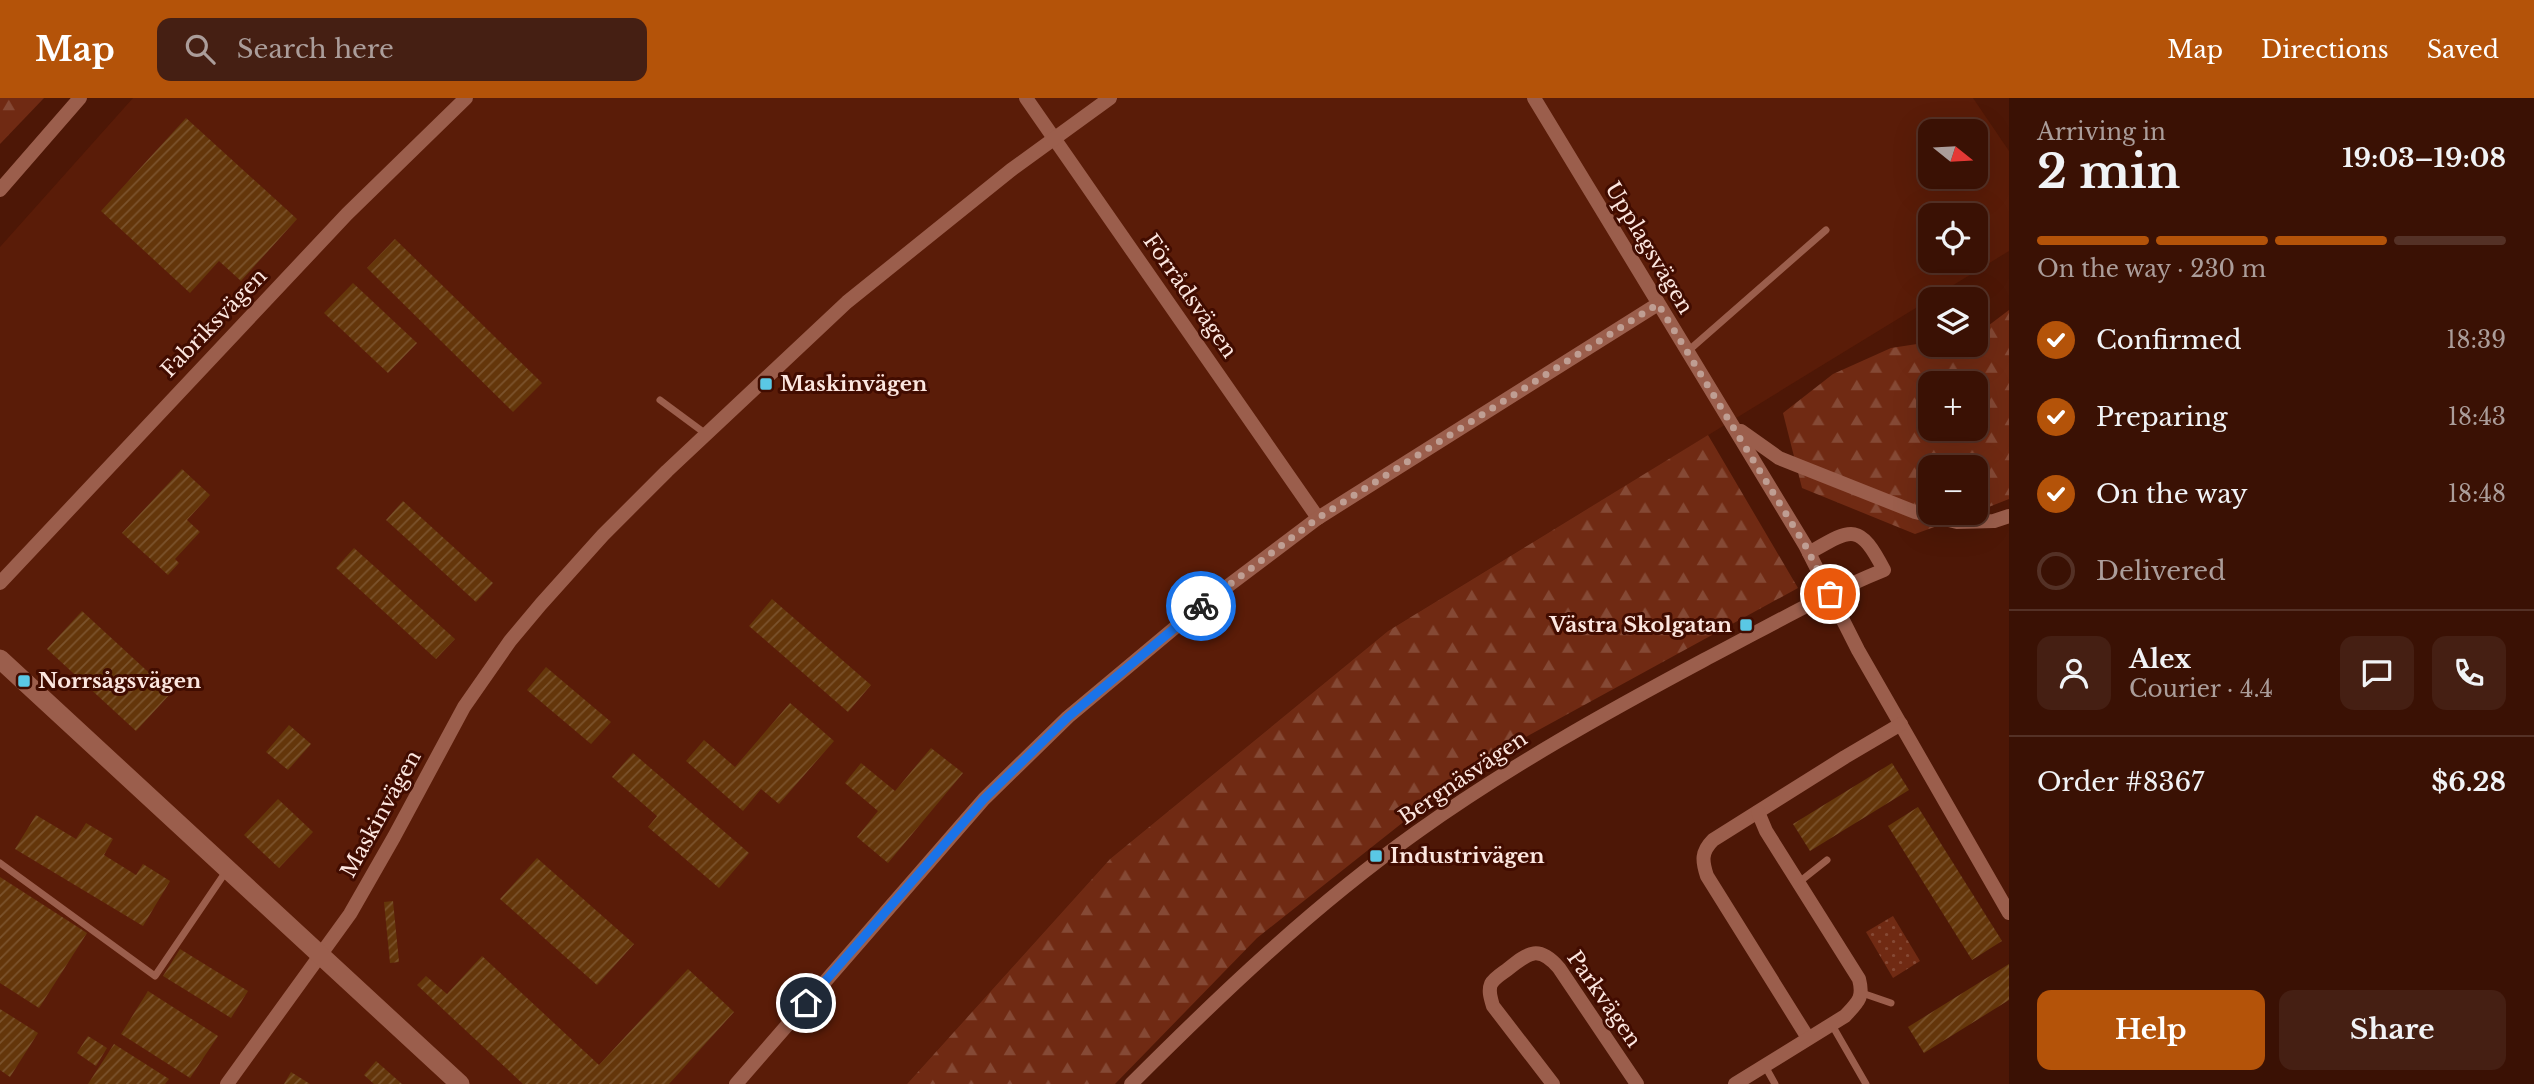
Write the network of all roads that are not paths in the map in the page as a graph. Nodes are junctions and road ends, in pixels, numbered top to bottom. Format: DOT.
graph roads {
  1 [pos="80,98"];
  2 [pos="466,98"];
  3 [pos="1026,98"];
  4 [pos="1110,98"];
  5 [pos="1534,98"];
  6 [pos="1054,138"];
  7 [pos="0,190"];
  8 [pos="1826,230"];
  9 [pos="1658,304"];
  10 [pos="1687,351"];
  11 [pos="660,400"];
  12 [pos="1729,421"];
  13 [pos="706,434"];
  14 [pos="2009,516"];
  15 [pos="1318,518"];
  16 [pos="1809,553"];
  17 [pos="0,583"];
  18 [pos="1830,594"];
  19 [pos="0,659"];
  20 [pos="1901,724"];
  21 [pos="1758,812"];
  22 [pos="1827,860"];
  23 [pos="0,863"];
  24 [pos="228,870"];
  25 [pos="1798,884"];
  26 [pos="2009,913"];
  27 [pos="320,955"];
  28 [pos="1862,993"];
  29 [pos="1891,1003"];
  30 [pos="1831,1024"];
  31 [pos="1808,1038"];
  32 [pos="1764,1065"];
  33 [pos="227,1084"];
  34 [pos="460,1084"];
  35 [pos="736,1084"];
  36 [pos="1131,1084"];
  37 [pos="1553,1084"];
  38 [pos="1637,1084"];
  39 [pos="1735,1084"];
  40 [pos="1775,1084"];
  41 [pos="1866,1084"];
  1 -- 7 [label="street"];
  2 -- 17 [label="street, Fabriksvägen"];
  3 -- 6 [label="street, Förrådsvägen"];
  4 -- 6 [label="street, Maskinvägen"];
  5 -- 9 [label="street, Upplagsvägen"];
  6 -- 13 [label="street, Maskinvägen"];
  6 -- 15 [label="street, Förrådsvägen"];
  8 -- 10 [label="lane"];
  9 -- 10 [label="street, Upplagsvägen"];
  9 -- 15 [label="street"];
  10 -- 12 [label="street, Upplagsvägen"];
  11 -- 13 [label="lane"];
  12 -- 14 [label="street, Upplagsvägen"];
  12 -- 16 [label="street, Upplagsvägen"];
  13 -- 27 [label="street, Maskinvägen"];
  15 -- 35 [label="street"];
  16 -- 18 [label="street"];
  16 -- 18 [label="street, Bergnäsvägen"];
  18 -- 20 [label="street"];
  18 -- 36 [label="street, Bergnäsvägen"];
  19 -- 24 [label="street"];
  20 -- 21 [label="street"];
  20 -- 26 [label="street"];
  21 -- 25 [label="street"];
  21 -- 31 [label="street"];
  22 -- 25 [label="lane"];
  23 -- 24 [label="lane"];
  24 -- 27 [label="street"];
  25 -- 28 [label="street"];
  27 -- 33 [label="street, Maskinvägen"];
  27 -- 34 [label="street"];
  28 -- 29 [label="lane"];
  28 -- 30 [label="street"];
  30 -- 31 [label="street"];
  30 -- 41 [label="lane"];
  31 -- 32 [label="street"];
  32 -- 39 [label="street"];
  32 -- 40 [label="lane"];
  37 -- 38 [label="street, Parkvägen"];
}
